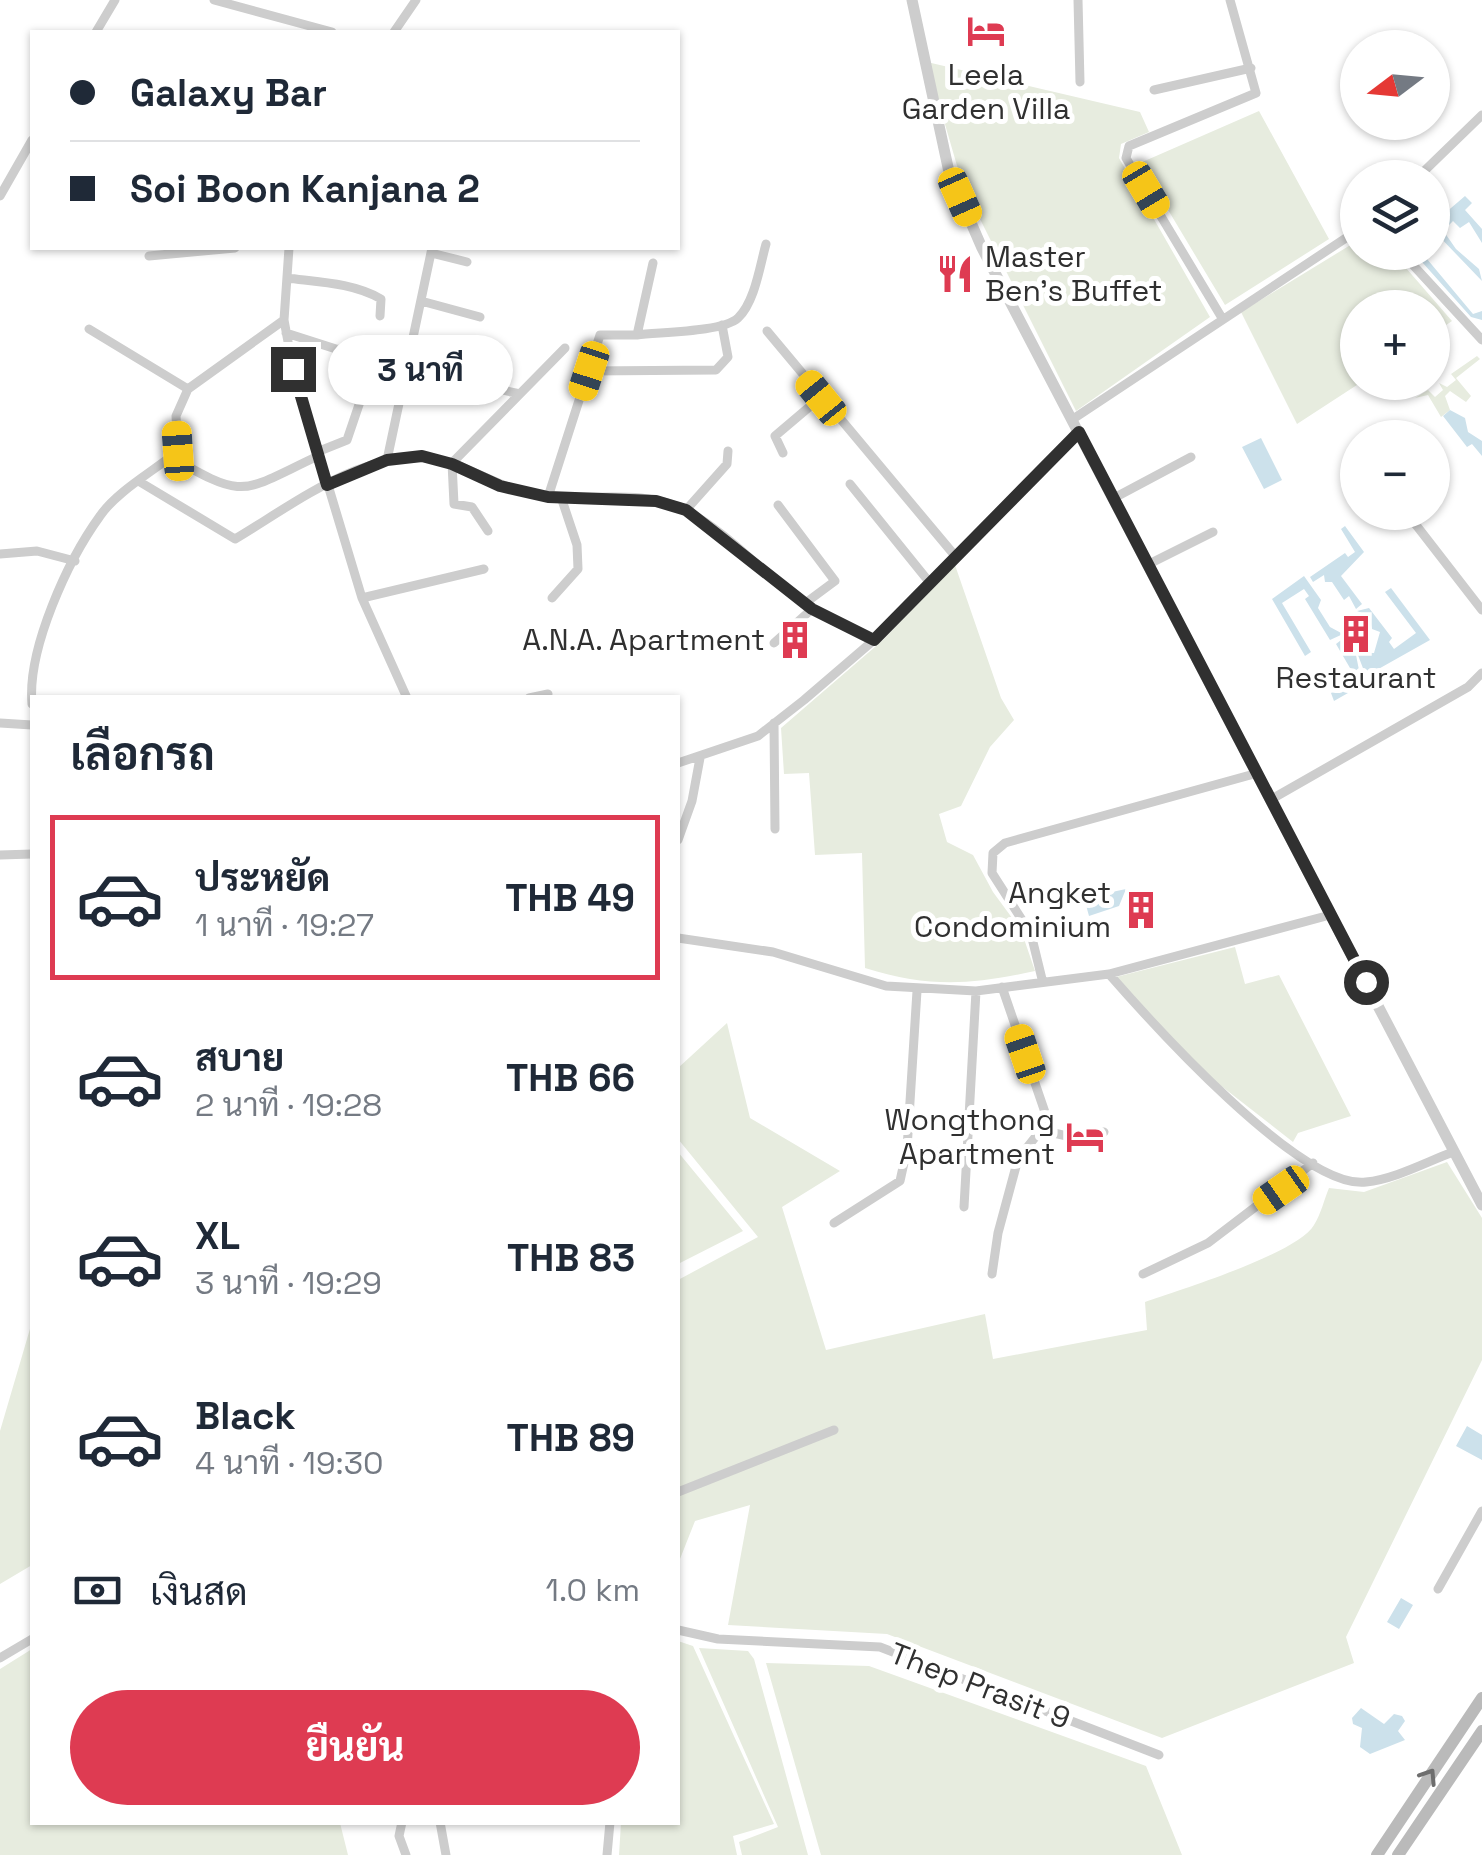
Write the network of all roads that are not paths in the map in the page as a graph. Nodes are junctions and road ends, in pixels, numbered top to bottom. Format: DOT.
graph roads {
  1 [pos="115,0"];
  2 [pos="214,0"];
  3 [pos="416,0"];
  4 [pos="912,0"];
  5 [pos="1078,0"];
  6 [pos="1230,0"];
  7 [pos="97,30"];
  8 [pos="325,30"];
  9 [pos="395,30"];
  10 [pos="1251,68"];
  11 [pos="1080,82"];
  12 [pos="1154,90"];
  13 [pos="1482,115"];
  14 [pos="30,144"];
  15 [pos="1436,160"];
  16 [pos="0,196"];
  17 [pos="1340,242"];
  18 [pos="766,244"];
  19 [pos="214,250"];
  20 [pos="289,250"];
  21 [pos="432,250"];
  22 [pos="150,256"];
  23 [pos="467,262"];
  24 [pos="653,263"];
  25 [pos="1418,270"];
  26 [pos="287,278"];
  27 [pos="421,300"];
  28 [pos="380,316"];
  29 [pos="480,316"];
  30 [pos="1222,318"];
  31 [pos="284,320"];
  32 [pos="722,325"];
  33 [pos="89,329"];
  34 [pos="768,331"];
  35 [pos="286,334"];
  36 [pos="637,335"];
  37 [pos="1482,340"];
  38 [pos="565,348"];
  39 [pos="399,356"];
  40 [pos="406,368"];
  41 [pos="589,371"];
  42 [pos="365,388"];
  43 [pos="188,390"];
  44 [pos="520,394"];
  45 [pos="821,398"];
  46 [pos="1073,419"];
  47 [pos="1079,432"];
  48 [pos="728,451"];
  49 [pos="318,454"];
  50 [pos="783,454"];
  51 [pos="170,457"];
  52 [pos="1191,457"];
  53 [pos="387,460"];
  54 [pos="452,464"];
  55 [pos="140,482"];
  56 [pos="850,484"];
  57 [pos="327,485"];
  58 [pos="548,497"];
  59 [pos="561,497"];
  60 [pos="1114,498"];
  61 [pos="778,505"];
  62 [pos="686,510"];
  63 [pos="1420,530"];
  64 [pos="488,531"];
  65 [pos="1213,532"];
  66 [pos="0,554"];
  67 [pos="956,557"];
  68 [pos="75,561"];
  69 [pos="1147,565"];
  70 [pos="484,569"];
  71 [pos="930,583"];
  72 [pos="362,598"];
  73 [pos="552,598"];
  74 [pos="808,606"];
  75 [pos="1482,610"];
  76 [pos="874,640"];
  77 [pos="774,643"];
  78 [pos="1482,673"];
  79 [pos="548,694"];
  80 [pos="31,695"];
  81 [pos="406,695"];
  82 [pos="543,695"];
  83 [pos="774,723"];
  84 [pos="0,724"];
  85 [pos="30,725"];
  86 [pos="700,758"];
  87 [pos="680,763"];
  88 [pos="1254,774"];
  89 [pos="1270,800"];
  90 [pos="775,829"];
  91 [pos="680,834"];
  92 [pos="30,854"];
  93 [pos="0,855"];
  94 [pos="1330,915"];
  95 [pos="680,938"];
  96 [pos="1108,974"];
  97 [pos="1042,979"];
  98 [pos="1002,987"];
  99 [pos="917,991"];
  100 [pos="976,991"];
  101 [pos="1040,1130"];
  102 [pos="1104,1132"];
  103 [pos="907,1149"];
  104 [pos="1453,1152"];
  105 [pos="967,1155"];
  106 [pos="1313,1163"];
  107 [pos="1482,1205"];
  108 [pos="964,1207"];
  109 [pos="834,1223"];
  110 [pos="992,1274"];
  111 [pos="1143,1274"];
  112 [pos="834,1430"];
  113 [pos="680,1491"];
  114 [pos="1482,1512"];
  115 [pos="1438,1589"];
  116 [pos="680,1630"];
  117 [pos="30,1640"];
  118 [pos="0,1658"];
  119 [pos="1482,1698"];
  120 [pos="1482,1730"];
  121 [pos="1159,1755"];
  122 [pos="1400,1820"];
  123 [pos="401,1825"];
  124 [pos="441,1825"];
  125 [pos="610,1825"];
  126 [pos="1414,1829"];
  127 [pos="406,1855"];
  128 [pos="446,1855"];
  129 [pos="607,1855"];
  130 [pos="1377,1855"];
  131 [pos="1398,1855"];
  1 -- 7 [label="street"];
  2 -- 8 [label="street"];
  3 -- 9 [label="street"];
  4 -- 46 [label="street"];
  5 -- 11 [label="street"];
  6 -- 10 [label="street"];
  10 -- 12 [label="street"];
  10 -- 30 [label="street"];
  13 -- 15 [label="street"];
  14 -- 16 [label="street"];
  17 -- 30 [label="street"];
  18 -- 32 [label="street"];
  19 -- 22 [label="street"];
  20 -- 26 [label="street"];
  21 -- 23 [label="street"];
  21 -- 27 [label="street"];
  24 -- 36 [label="street"];
  25 -- 37 [label="street"];
  26 -- 28 [label="street"];
  26 -- 31 [label="street"];
  27 -- 29 [label="street"];
  27 -- 40 [label="street"];
  30 -- 46 [label="street"];
  31 -- 35 [label="street"];
  31 -- 43 [label="street"];
  32 -- 36 [label="street"];
  32 -- 41 [label="street"];
  33 -- 43 [label="street"];
  34 -- 45 [label="street"];
  35 -- 39 [label="street"];
  35 -- 49 [label="street"];
  36 -- 41 [label="street"];
  38 -- 44 [label="street"];
  40 -- 44 [label="street"];
  40 -- 53 [label="street"];
  41 -- 58 [label="street"];
  42 -- 49 [label="street"];
  43 -- 51 [label="street"];
  44 -- 54 [label="street"];
  45 -- 50 [label="street"];
  45 -- 67 [label="street"];
  46 -- 47 [label="street"];
  47 -- 60 [label="street"];
  47 -- 67 [label="street"];
  48 -- 62 [label="street"];
  49 -- 51 [label="street"];
  49 -- 57 [label="street"];
  51 -- 55 [label="street"];
  52 -- 60 [label="street"];
  53 -- 54 [label="street"];
  53 -- 57 [label="street"];
  54 -- 58 [label="street"];
  54 -- 64 [label="street"];
  55 -- 57 [label="street"];
  55 -- 68 [label="street"];
  56 -- 71 [label="street"];
  57 -- 72 [label="street"];
  58 -- 59 [label="street"];
  59 -- 62 [label="street"];
  59 -- 73 [label="street"];
  60 -- 69 [label="street"];
  61 -- 74 [label="street"];
  62 -- 74 [label="street"];
  63 -- 75 [label="street"];
  65 -- 69 [label="street"];
  66 -- 68 [label="street"];
  67 -- 71 [label="street"];
  68 -- 80 [label="street"];
  69 -- 88 [label="street"];
  70 -- 72 [label="street"];
  71 -- 76 [label="street"];
  72 -- 81 [label="street"];
  74 -- 76 [label="street"];
  74 -- 77 [label="street"];
  76 -- 83 [label="street"];
  78 -- 89 [label="street"];
  79 -- 82 [label="street"];
  83 -- 86 [label="street"];
  83 -- 90 [label="street"];
  84 -- 85 [label="street"];
  86 -- 87 [label="street"];
  86 -- 91 [label="street"];
  88 -- 89 [label="street"];
  88 -- 97 [label="street"];
  89 -- 94 [label="street"];
  92 -- 93 [label="street"];
  94 -- 96 [label="street"];
  94 -- 104 [label="street"];
  95 -- 99 [label="street"];
  96 -- 97 [label="street"];
  96 -- 106 [label="street"];
  97 -- 98 [label="street"];
  98 -- 100 [label="street"];
  98 -- 101 [label="street"];
  99 -- 100 [label="street"];
  99 -- 103 [label="street"];
  100 -- 105 [label="street"];
  101 -- 102 [label="street"];
  101 -- 110 [label="street"];
  103 -- 105 [label="street"];
  103 -- 109 [label="street"];
  104 -- 106 [label="street"];
  104 -- 107 [label="street"];
  105 -- 108 [label="street"];
  106 -- 111 [label="street"];
  112 -- 113 [label="street"];
  114 -- 115 [label="street"];
  116 -- 121 [label="street, Thep Prasit 9"];
  117 -- 118 [label="street"];
  122 -- 119 [label="main road, one-way"];
  120 -- 126 [label="main road"];
  122 -- 126 [label="street"];
  122 -- 130 [label="main road"];
  123 -- 127 [label="street"];
  124 -- 128 [label="street"];
  125 -- 129 [label="street"];
  126 -- 131 [label="main road"];
}
